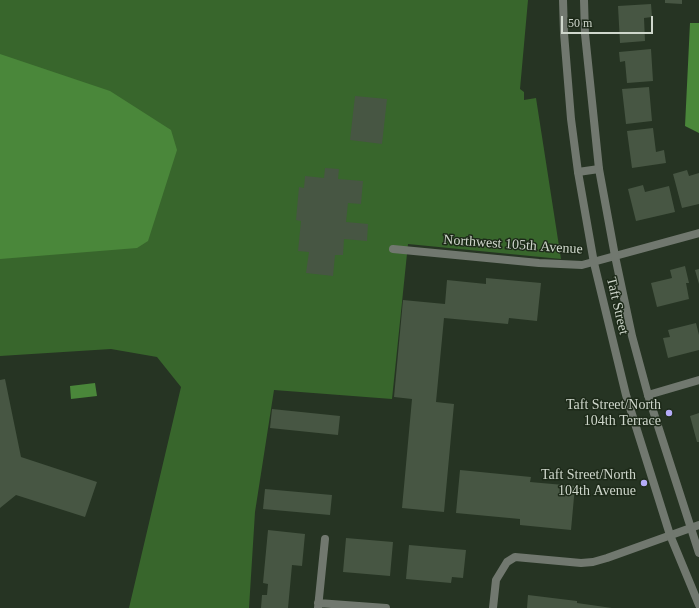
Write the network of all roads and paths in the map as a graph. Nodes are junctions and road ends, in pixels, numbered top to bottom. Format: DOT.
graph roads {
  1 [pos="563,0"];
  2 [pos="584,0"];
  3 [pos="599,169"];
  4 [pos="578,172"];
  5 [pos="699,233"];
  6 [pos="392,249"];
  7 [pos="615,256"];
  8 [pos="594,263"];
  9 [pos="699,380"];
  10 [pos="648,395"];
  11 [pos="699,525"];
  12 [pos="690,528"];
  13 [pos="670,535"];
  14 [pos="325,539"];
  15 [pos="699,553"];
  16 [pos="318,606"];
  17 [pos="699,606"];
  18 [pos="386,608"];
  19 [pos="493,608"];
  1 -- 4 [label="street, Taft Street"];
  2 -- 3 [label="street, Taft Street"];
  3 -- 4 [label="street"];
  3 -- 7 [label="street, Taft Street"];
  4 -- 8 [label="street, Taft Street"];
  5 -- 7 [label="street, Northwest 105th Avenue"];
  6 -- 8 [label="street, Northwest 105th Avenue"];
  7 -- 8 [label="street, Northwest 105th Avenue"];
  7 -- 10 [label="street, Taft Street"];
  8 -- 13 [label="street, Taft Street"];
  9 -- 10 [label="street"];
  10 -- 12 [label="street, Taft Street"];
  11 -- 12 [label="street"];
  12 -- 13 [label="street"];
  12 -- 15 [label="street, Taft Street"];
  13 -- 17 [label="street, Taft Street"];
  13 -- 19 [label="street"];
  14 -- 16 [label="street"];
  16 -- 18 [label="street"];
}
